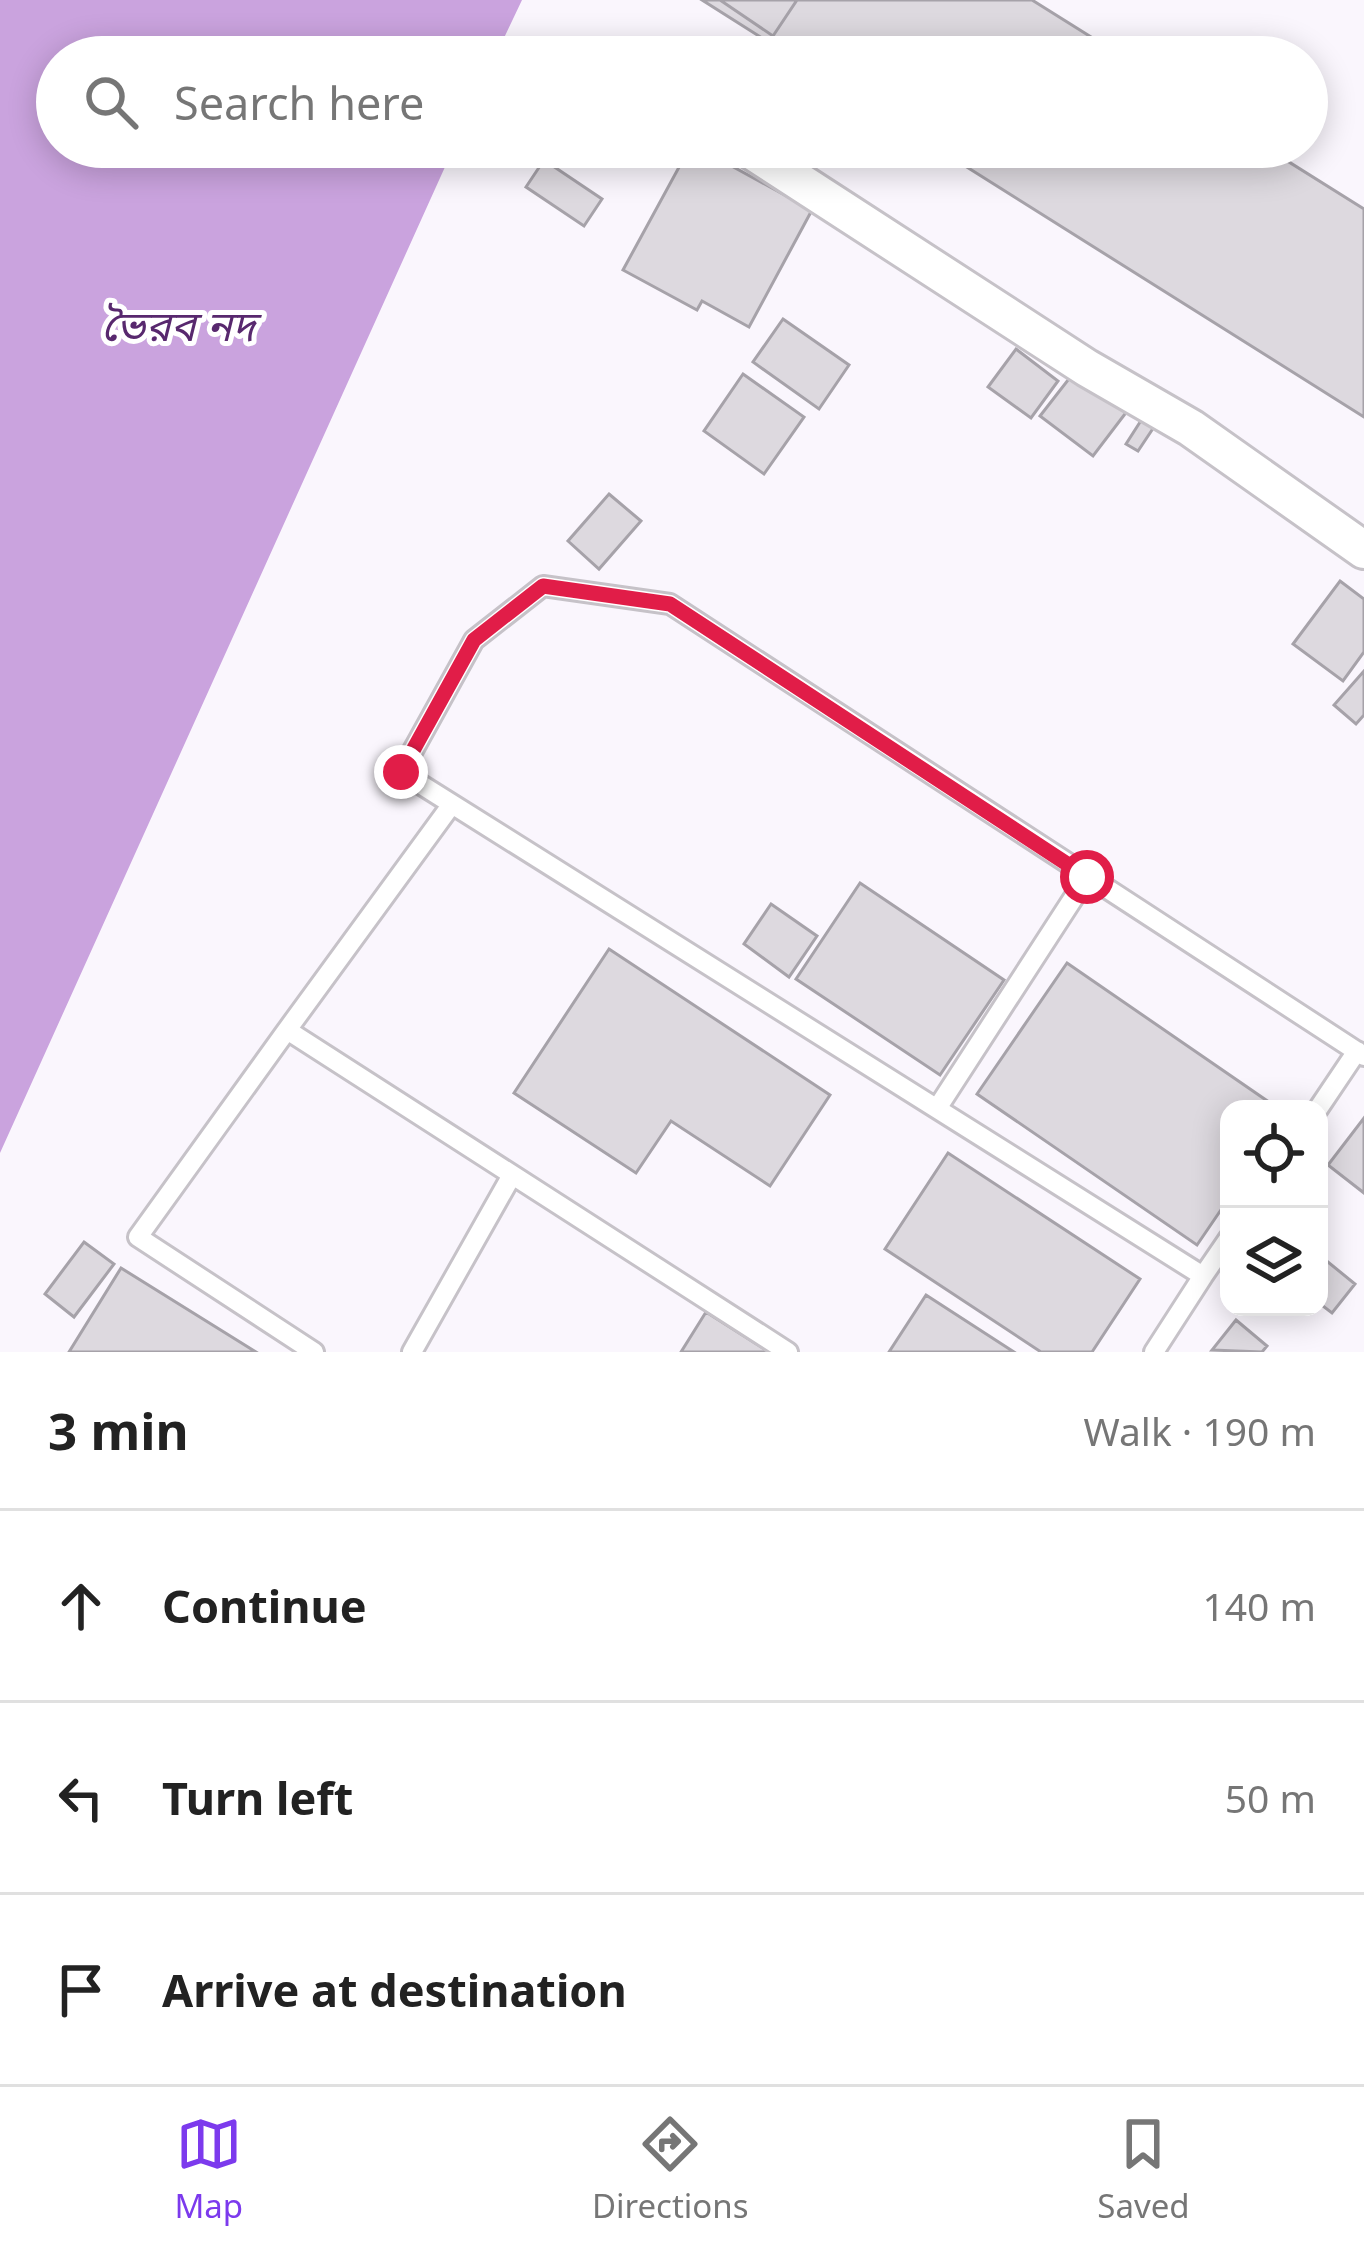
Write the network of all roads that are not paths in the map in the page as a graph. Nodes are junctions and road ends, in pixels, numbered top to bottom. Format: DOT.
graph roads {
  1 [pos="778,168"];
  2 [pos="1364,550"];
  3 [pos="452,804"];
  4 [pos="1087,877"];
  5 [pos="287,1030"];
  6 [pos="1361,1054"];
  7 [pos="1325,1100"];
  8 [pos="938,1107"];
  9 [pos="512,1175"];
  10 [pos="1220,1251"];
  11 [pos="1203,1276"];
  12 [pos="314,1352"];
  13 [pos="412,1352"];
  14 [pos="788,1352"];
  15 [pos="1154,1352"];
  1 -- 2 [label="street"];
  3 -- 4 [label="lane"];
  3 -- 5 [label="lane"];
  3 -- 8 [label="lane"];
  4 -- 6 [label="lane"];
  4 -- 8 [label="lane"];
  5 -- 9 [label="lane"];
  5 -- 12 [label="lane"];
  6 -- 7 [label="lane"];
  8 -- 11 [label="lane"];
  9 -- 13 [label="lane"];
  9 -- 14 [label="lane"];
  10 -- 11 [label="lane"];
  11 -- 15 [label="lane"];
}
